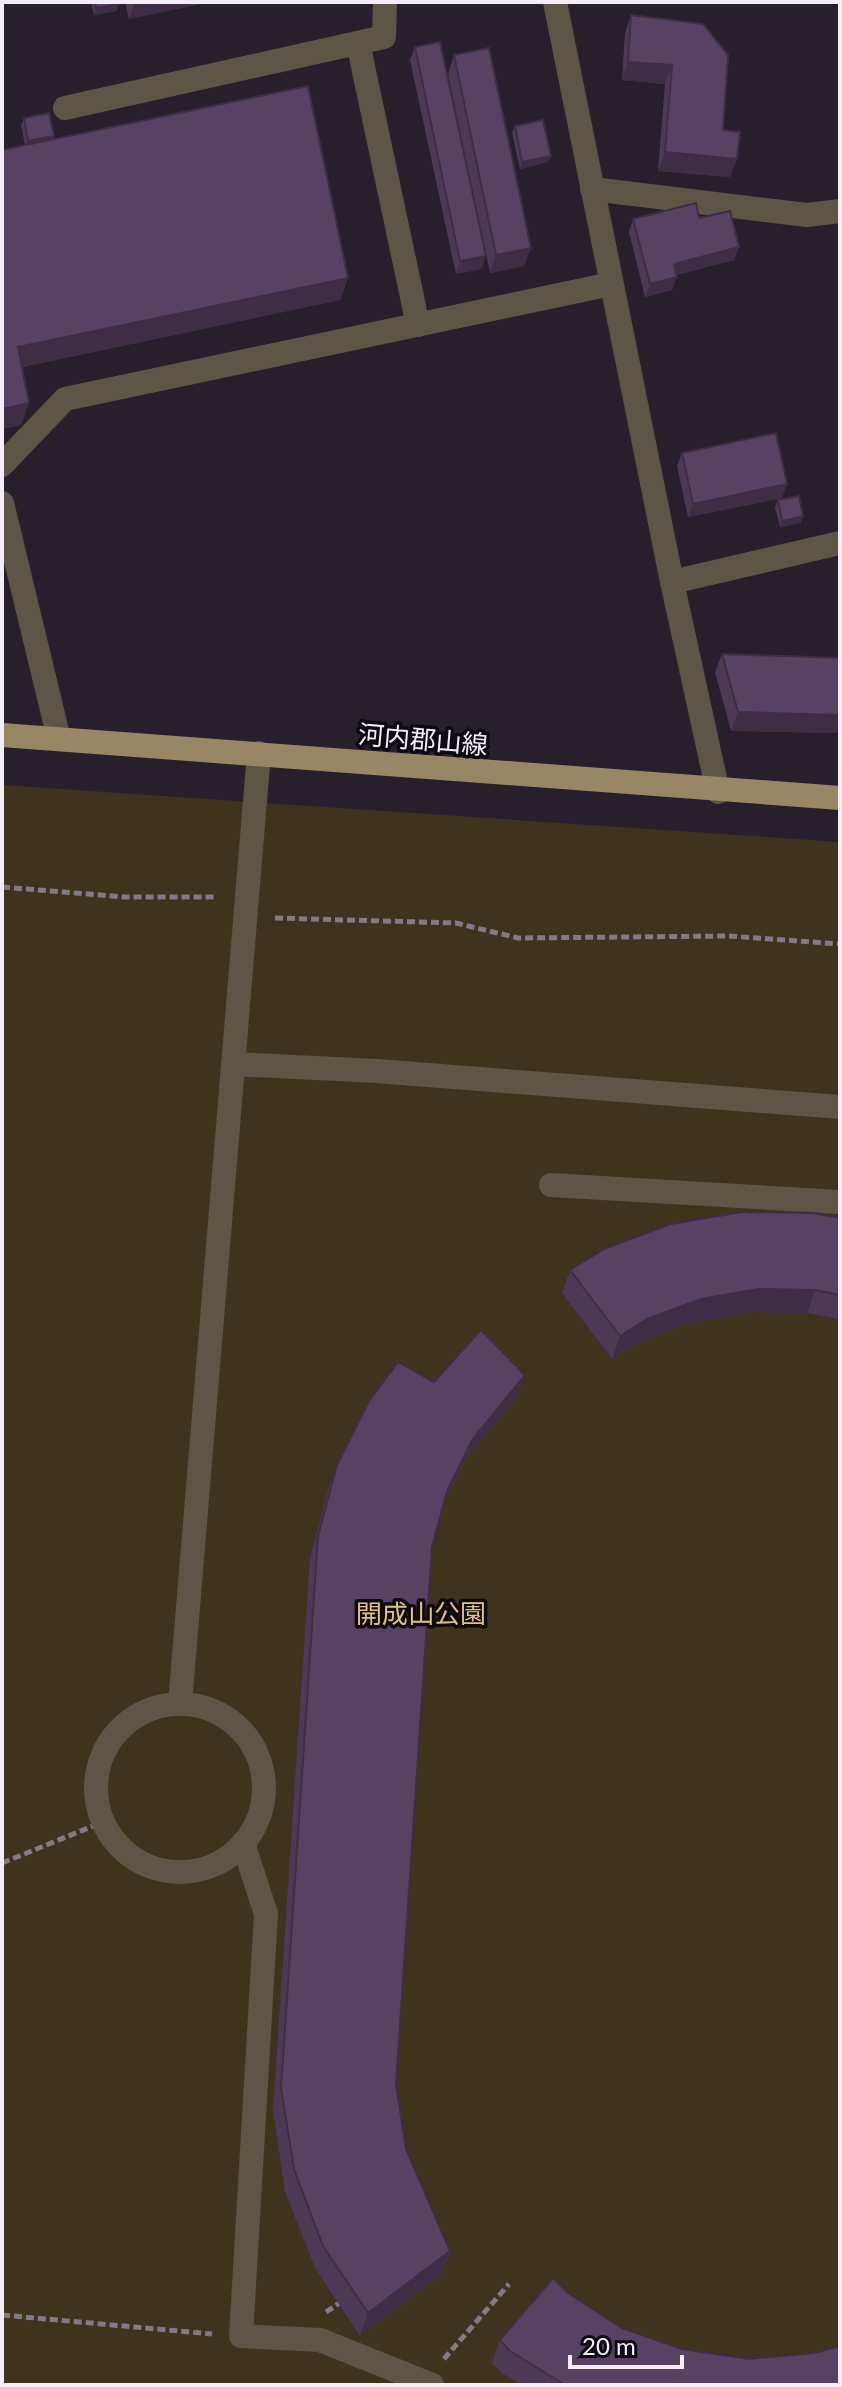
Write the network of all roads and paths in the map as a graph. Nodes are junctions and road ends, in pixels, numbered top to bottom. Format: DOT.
graph roads {
  1 [pos="385,2"];
  2 [pos="555,2"];
  3 [pos="358,43"];
  4 [pos="65,108"];
  5 [pos="592,189"];
  6 [pos="840,211"];
  7 [pos="611,284"];
  8 [pos="418,325"];
  9 [pos="2,465"];
  10 [pos="2,503"];
  11 [pos="840,543"];
  12 [pos="672,582"];
  13 [pos="2,735"];
  14 [pos="59,739"];
  15 [pos="259,753"];
  16 [pos="718,792"];
  17 [pos="840,798"];
  18 [pos="2,887"];
  19 [pos="246,907"];
  20 [pos="840,944"];
  21 [pos="233,1064"];
  22 [pos="840,1107"];
  23 [pos="551,1185"];
  24 [pos="840,1202"];
  25 [pos="180,1704"];
  26 [pos="103,1822"];
  27 [pos="243,1843"];
  28 [pos="2,1863"];
  29 [pos="509,2284"];
  30 [pos="353,2295"];
  31 [pos="327,2310"];
  32 [pos="2,2315"];
  33 [pos="241,2336"];
  34 [pos="429,2383"];
  1 -- 3 [label="street"];
  2 -- 5 [label="street"];
  3 -- 4 [label="street"];
  3 -- 8 [label="street"];
  5 -- 6 [label="street"];
  5 -- 7 [label="street"];
  7 -- 8 [label="street"];
  7 -- 12 [label="street"];
  8 -- 9 [label="street"];
  10 -- 14 [label="street"];
  11 -- 12 [label="street"];
  12 -- 16 [label="street"];
  13 -- 14 [label="main road, 河内郡山線"];
  14 -- 15 [label="main road, 河内郡山線"];
  15 -- 16 [label="main road, 河内郡山線"];
  15 -- 19 [label="street"];
  16 -- 17 [label="main road, 河内郡山線"];
  18 -- 19 [label="path"];
  19 -- 20 [label="path"];
  19 -- 21 [label="street"];
  21 -- 22 [label="street"];
  21 -- 25 [label="street"];
  23 -- 24 [label="street"];
  25 -- 26 [label="street"];
  25 -- 27 [label="street"];
  26 -- 27 [label="street"];
  26 -- 28 [label="path"];
  27 -- 33 [label="street"];
  29 -- 34 [label="path"];
  30 -- 31 [label="path"];
  32 -- 33 [label="path"];
  33 -- 34 [label="street"];
}
